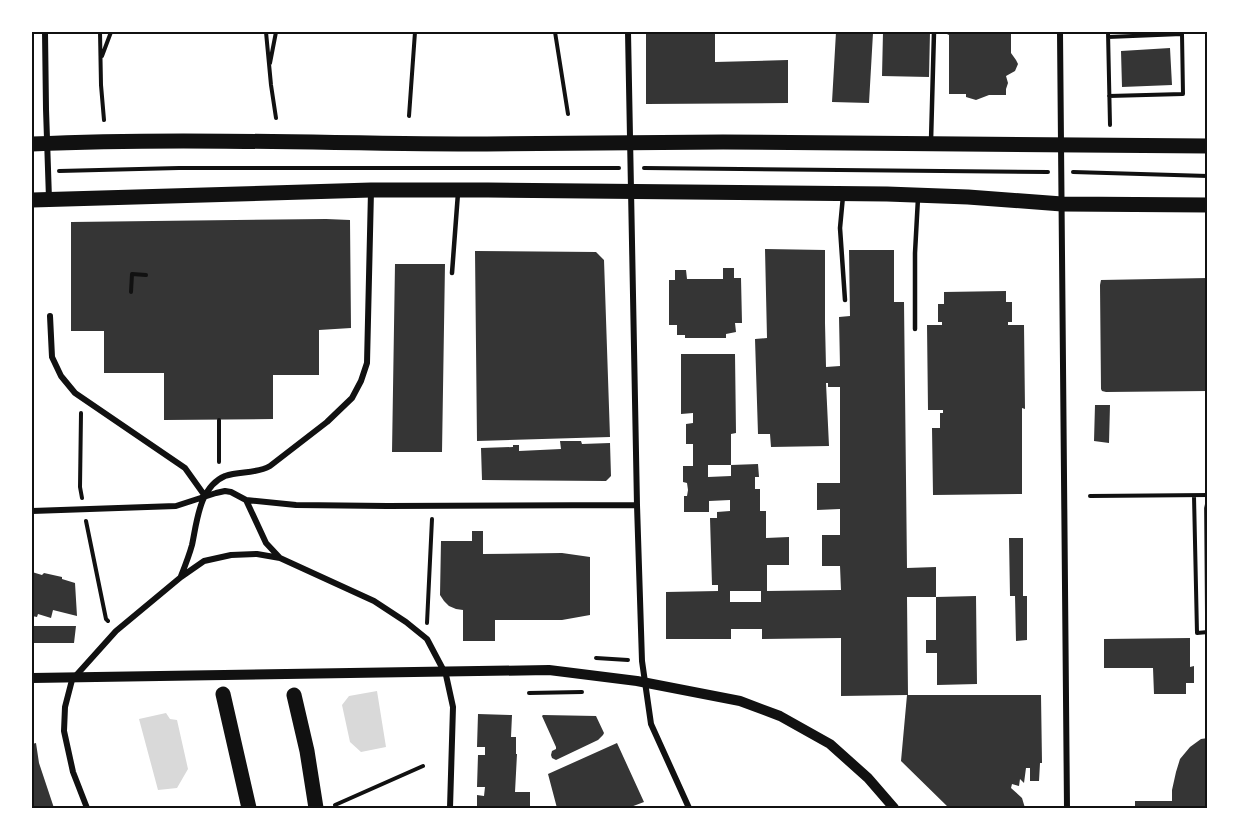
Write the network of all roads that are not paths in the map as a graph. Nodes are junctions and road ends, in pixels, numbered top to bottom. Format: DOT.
graph roads {
  1 [pos="45,32"];
  2 [pos="628,32"];
  3 [pos="934,32"];
  4 [pos="1060,32"];
  5 [pos="629,142"];
  6 [pos="47,143"];
  7 [pos="32,144"];
  8 [pos="931,144"];
  9 [pos="1061,146"];
  10 [pos="1208,146"];
  11 [pos="371,190"];
  12 [pos="458,191"];
  13 [pos="631,192"];
  14 [pos="843,194"];
  15 [pos="918,195"];
  16 [pos="32,200"];
  17 [pos="49,200"];
  18 [pos="1062,204"];
  19 [pos="1208,205"];
  20 [pos="452,273"];
  21 [pos="845,300"];
  22 [pos="50,316"];
  23 [pos="915,329"];
  24 [pos="205,496"];
  25 [pos="246,500"];
  26 [pos="637,505"];
  27 [pos="32,511"];
  28 [pos="280,558"];
  29 [pos="181,577"];
  30 [pos="32,678"];
  31 [pos="224,694"];
  32 [pos="294,695"];
  33 [pos="87,808"];
  34 [pos="249,808"];
  35 [pos="316,808"];
  36 [pos="450,808"];
  37 [pos="689,808"];
  38 [pos="894,808"];
  39 [pos="1067,808"];
  1 -- 6 [label="street"];
  2 -- 5 [label="street"];
  3 -- 8 [label="lane"];
  4 -- 9 [label="street"];
  5 -- 6 [label="main road"];
  5 -- 8 [label="main road"];
  5 -- 13 [label="street"];
  6 -- 7 [label="main road"];
  6 -- 17 [label="street"];
  8 -- 9 [label="main road"];
  9 -- 10 [label="main road"];
  9 -- 18 [label="street"];
  11 -- 12 [label="main road"];
  11 -- 17 [label="main road"];
  11 -- 24 [label="street"];
  12 -- 13 [label="main road"];
  12 -- 20 [label="lane"];
  13 -- 14 [label="main road"];
  13 -- 26 [label="street"];
  14 -- 15 [label="main road"];
  14 -- 21 [label="lane"];
  15 -- 18 [label="main road"];
  15 -- 23 [label="lane"];
  16 -- 17 [label="main road"];
  18 -- 19 [label="main road"];
  18 -- 39 [label="street"];
  22 -- 24 [label="street"];
  24 -- 25 [label="street"];
  24 -- 27 [label="street"];
  24 -- 29 [label="street"];
  25 -- 26 [label="street"];
  25 -- 28 [label="street"];
  26 -- 37 [label="street"];
  28 -- 29 [label="street"];
  28 -- 36 [label="street"];
  29 -- 33 [label="street"];
  30 -- 38 [label="street"];
  31 -- 34 [label="main road"];
  32 -- 35 [label="main road"];
}
